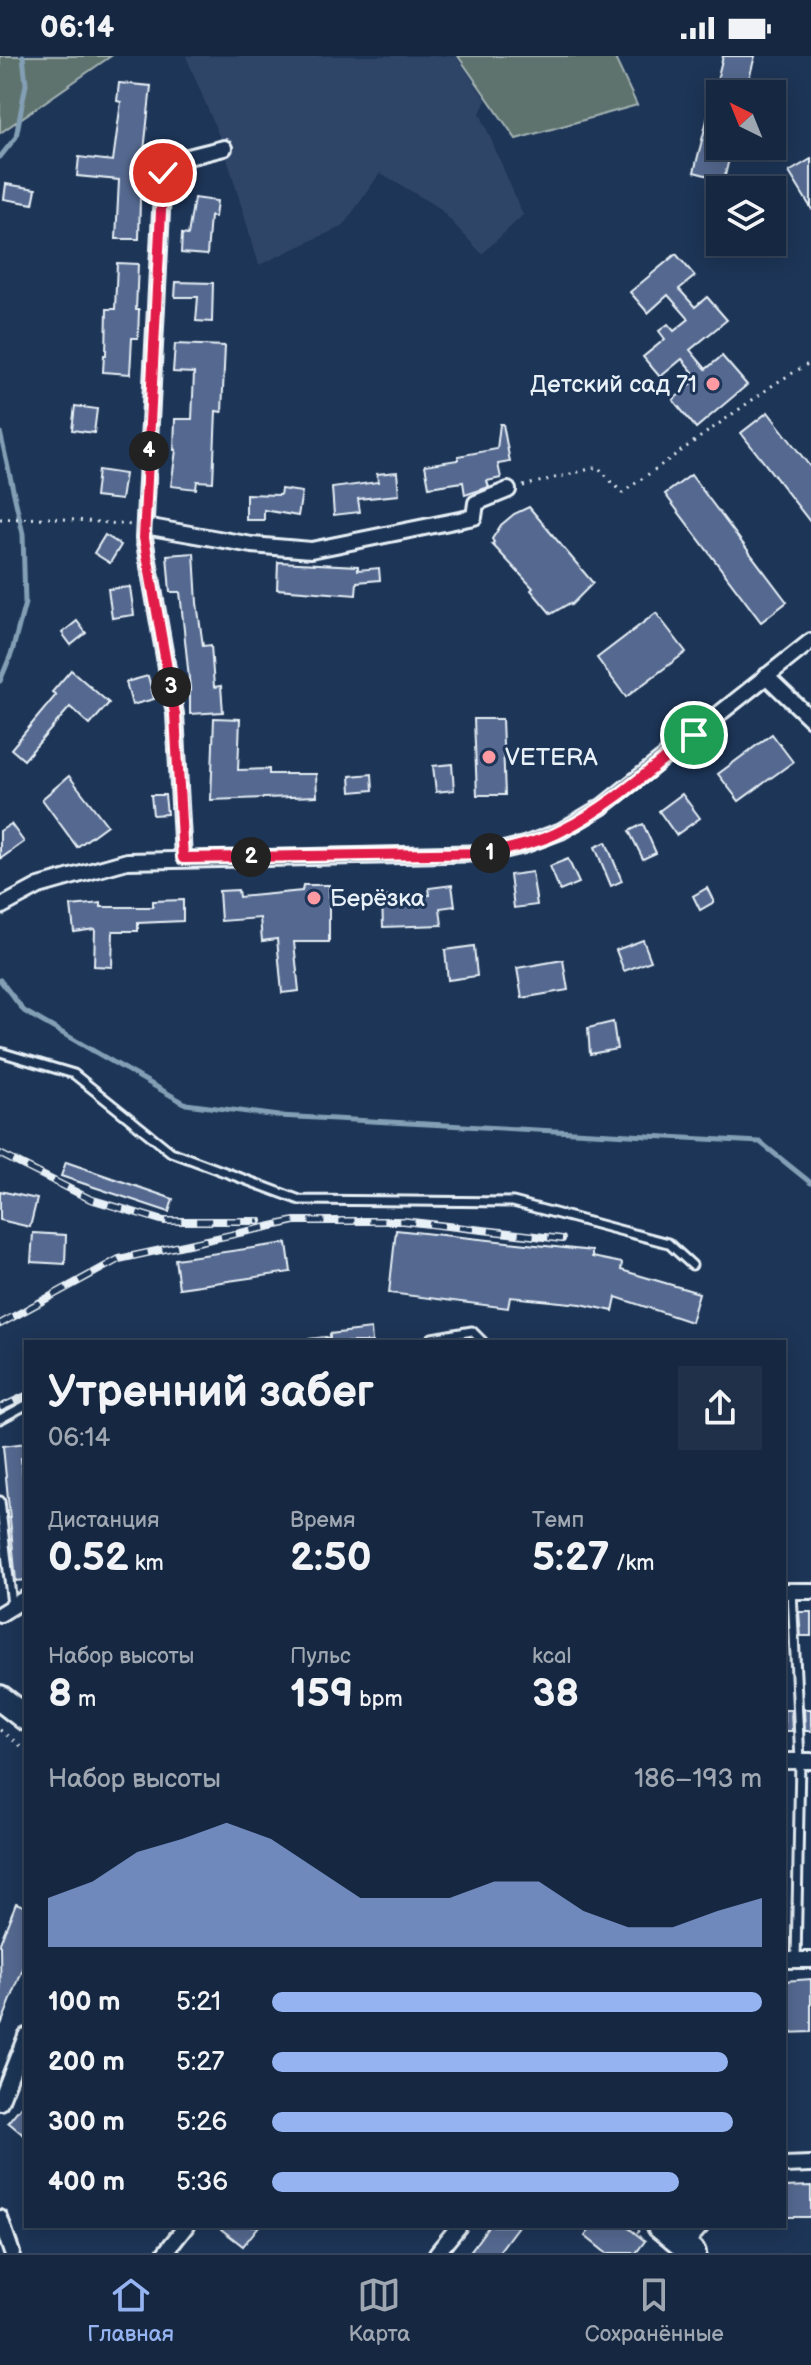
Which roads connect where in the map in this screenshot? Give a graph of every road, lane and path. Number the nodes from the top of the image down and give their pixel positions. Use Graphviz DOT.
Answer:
graph roads {
  1 [pos="224,148"];
  2 [pos="811,362"];
  3 [pos="508,490"];
  4 [pos="0,519"];
  5 [pos="145,526"];
  6 [pos="811,641"];
  7 [pos="766,676"];
  8 [pos="811,719"];
  9 [pos="183,858"];
  10 [pos="0,907"];
  11 [pos="0,1052"];
  12 [pos="692,1265"];
  13 [pos="430,1340"];
  14 [pos="481,1340"];
  15 [pos="24,1406"];
  16 [pos="0,1419"];
  17 [pos="0,1501"];
  18 [pos="788,1591"];
  19 [pos="811,1591"];
  20 [pos="24,1599"];
  21 [pos="6,1610"];
  22 [pos="0,1698"];
  23 [pos="24,1716"];
  24 [pos="0,1730"];
  25 [pos="24,1748"];
  26 [pos="806,1761"];
  27 [pos="797,1960"];
  28 [pos="24,2041"];
  29 [pos="0,2102"];
  30 [pos="811,2164"];
  31 [pos="786,2165"];
  32 [pos="0,2218"];
  33 [pos="184,2228"];
  34 [pos="457,2228"];
  35 [pos="662,2228"];
  36 [pos="700,2228"];
  37 [pos="685,2251"];
  38 [pos="12,2253"];
  39 [pos="165,2253"];
  40 [pos="437,2253"];
  1 -- 5 [label="street"];
  2 -- 3 [label="path"];
  3 -- 5 [label="street"];
  4 -- 5 [label="path"];
  5 -- 9 [label="street"];
  6 -- 7 [label="street"];
  7 -- 8 [label="street"];
  7 -- 9 [label="street"];
  9 -- 10 [label="street"];
  11 -- 12 [label="lane"];
  13 -- 14 [label="lane"];
  15 -- 16 [label="lane"];
  17 -- 21 [label="lane"];
  18 -- 19 [label="street"];
  18 -- 26 [label="lane"];
  20 -- 21 [label="street"];
  22 -- 23 [label="main road"];
  24 -- 25 [label="path"];
  26 -- 27 [label="lane"];
  28 -- 29 [label="street"];
  30 -- 31 [label="street"];
  32 -- 38 [label="street"];
  33 -- 39 [label="street"];
  34 -- 40 [label="street"];
  35 -- 37 [label="main road"];
  36 -- 37 [label="street"];
}
